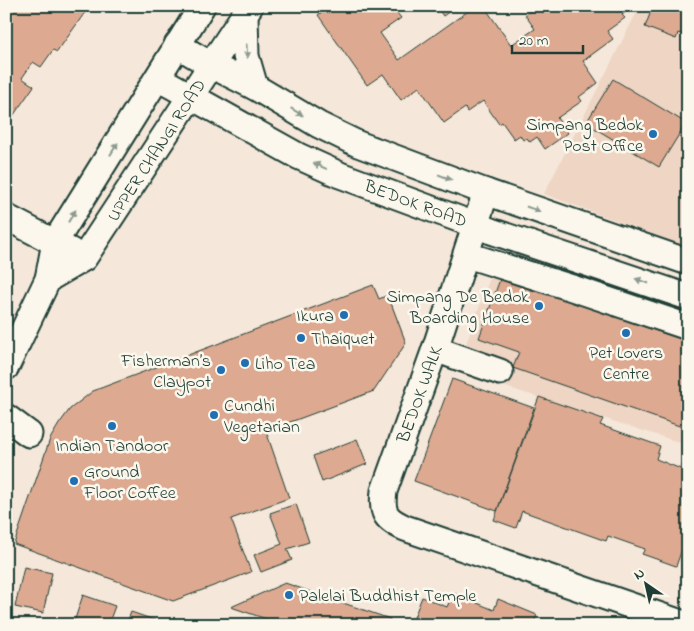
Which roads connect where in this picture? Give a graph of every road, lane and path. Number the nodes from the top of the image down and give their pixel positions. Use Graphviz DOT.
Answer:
graph roads {
  1 [pos="202,6"];
  2 [pos="248,10"];
  3 [pos="177,45"];
  4 [pos="211,65"];
  5 [pos="158,78"];
  6 [pos="255,87"];
  7 [pos="190,97"];
  8 [pos="494,195"];
  9 [pos="6,217"];
  10 [pos="484,228"];
  11 [pos="55,242"];
  12 [pos="474,257"];
  13 [pos="84,258"];
  14 [pos="688,262"];
  15 [pos="48,279"];
  16 [pos="688,297"];
  17 [pos="688,327"];
  18 [pos="442,352"];
  19 [pos="6,367"];
  20 [pos="500,372"];
  21 [pos="6,417"];
  22 [pos="30,434"];
  23 [pos="687,625"];
  1 -- 3 [label="street, UPPER CHANGI ROAD"];
  2 -- 4 [label="street, UPPER CHANGI ROAD"];
  2 -- 6 [label="street, one-way"];
  3 -- 4 [label="street, BEDOK ROAD"];
  3 -- 5 [label="street, UPPER CHANGI ROAD"];
  4 -- 6 [label="street, BEDOK ROAD"];
  4 -- 7 [label="street, UPPER CHANGI ROAD"];
  5 -- 7 [label="street, BEDOK ROAD"];
  11 -- 5 [label="street, UPPER CHANGI ROAD, one-way"];
  6 -- 8 [label="street, BEDOK ROAD, one-way"];
  10 -- 7 [label="street, BEDOK ROAD, one-way"];
  7 -- 13 [label="street, UPPER CHANGI ROAD"];
  8 -- 10 [label="street, BEDOK WALK"];
  8 -- 14 [label="street, BEDOK ROAD, one-way"];
  9 -- 11 [label="street"];
  10 -- 12 [label="street, BEDOK WALK"];
  16 -- 10 [label="street, BEDOK ROAD, one-way"];
  11 -- 13 [label="street"];
  11 -- 15 [label="street, UPPER CHANGI ROAD"];
  12 -- 17 [label="street"];
  12 -- 18 [label="street, BEDOK WALK"];
  13 -- 15 [label="street, UPPER CHANGI ROAD"];
  15 -- 19 [label="street, UPPER CHANGI ROAD"];
  18 -- 20 [label="street"];
  18 -- 23 [label="street, BEDOK WALK"];
  21 -- 22 [label="street"];
}
